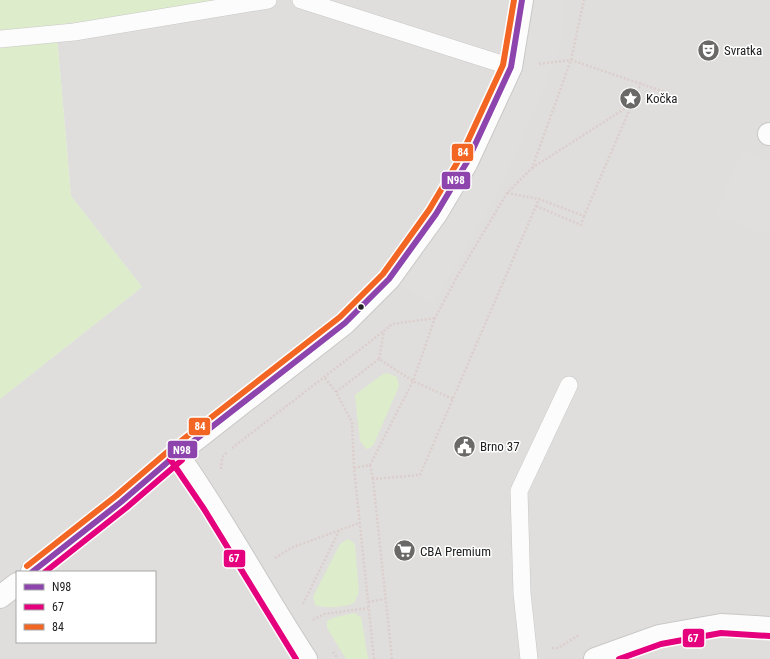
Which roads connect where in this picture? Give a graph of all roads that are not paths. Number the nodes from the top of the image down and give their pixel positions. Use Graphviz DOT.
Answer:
graph roads {
  1 [pos="268,0"];
  2 [pos="301,0"];
  3 [pos="522,0"];
  4 [pos="0,39"];
  5 [pos="511,67"];
  6 [pos="569,385"];
  7 [pos="177,454"];
  8 [pos="33,571"];
  9 [pos="16,585"];
  10 [pos="0,597"];
  11 [pos="770,628"];
  12 [pos="306,659"];
  13 [pos="529,659"];
  14 [pos="595,659"];
  1 -- 4 [label="lane"];
  2 -- 5 [label="lane"];
  3 -- 5 [label="street"];
  5 -- 7 [label="street"];
  6 -- 13 [label="lane"];
  7 -- 8 [label="street"];
  7 -- 12 [label="street"];
  9 -- 10 [label="street"];
  11 -- 14 [label="street"];
}
